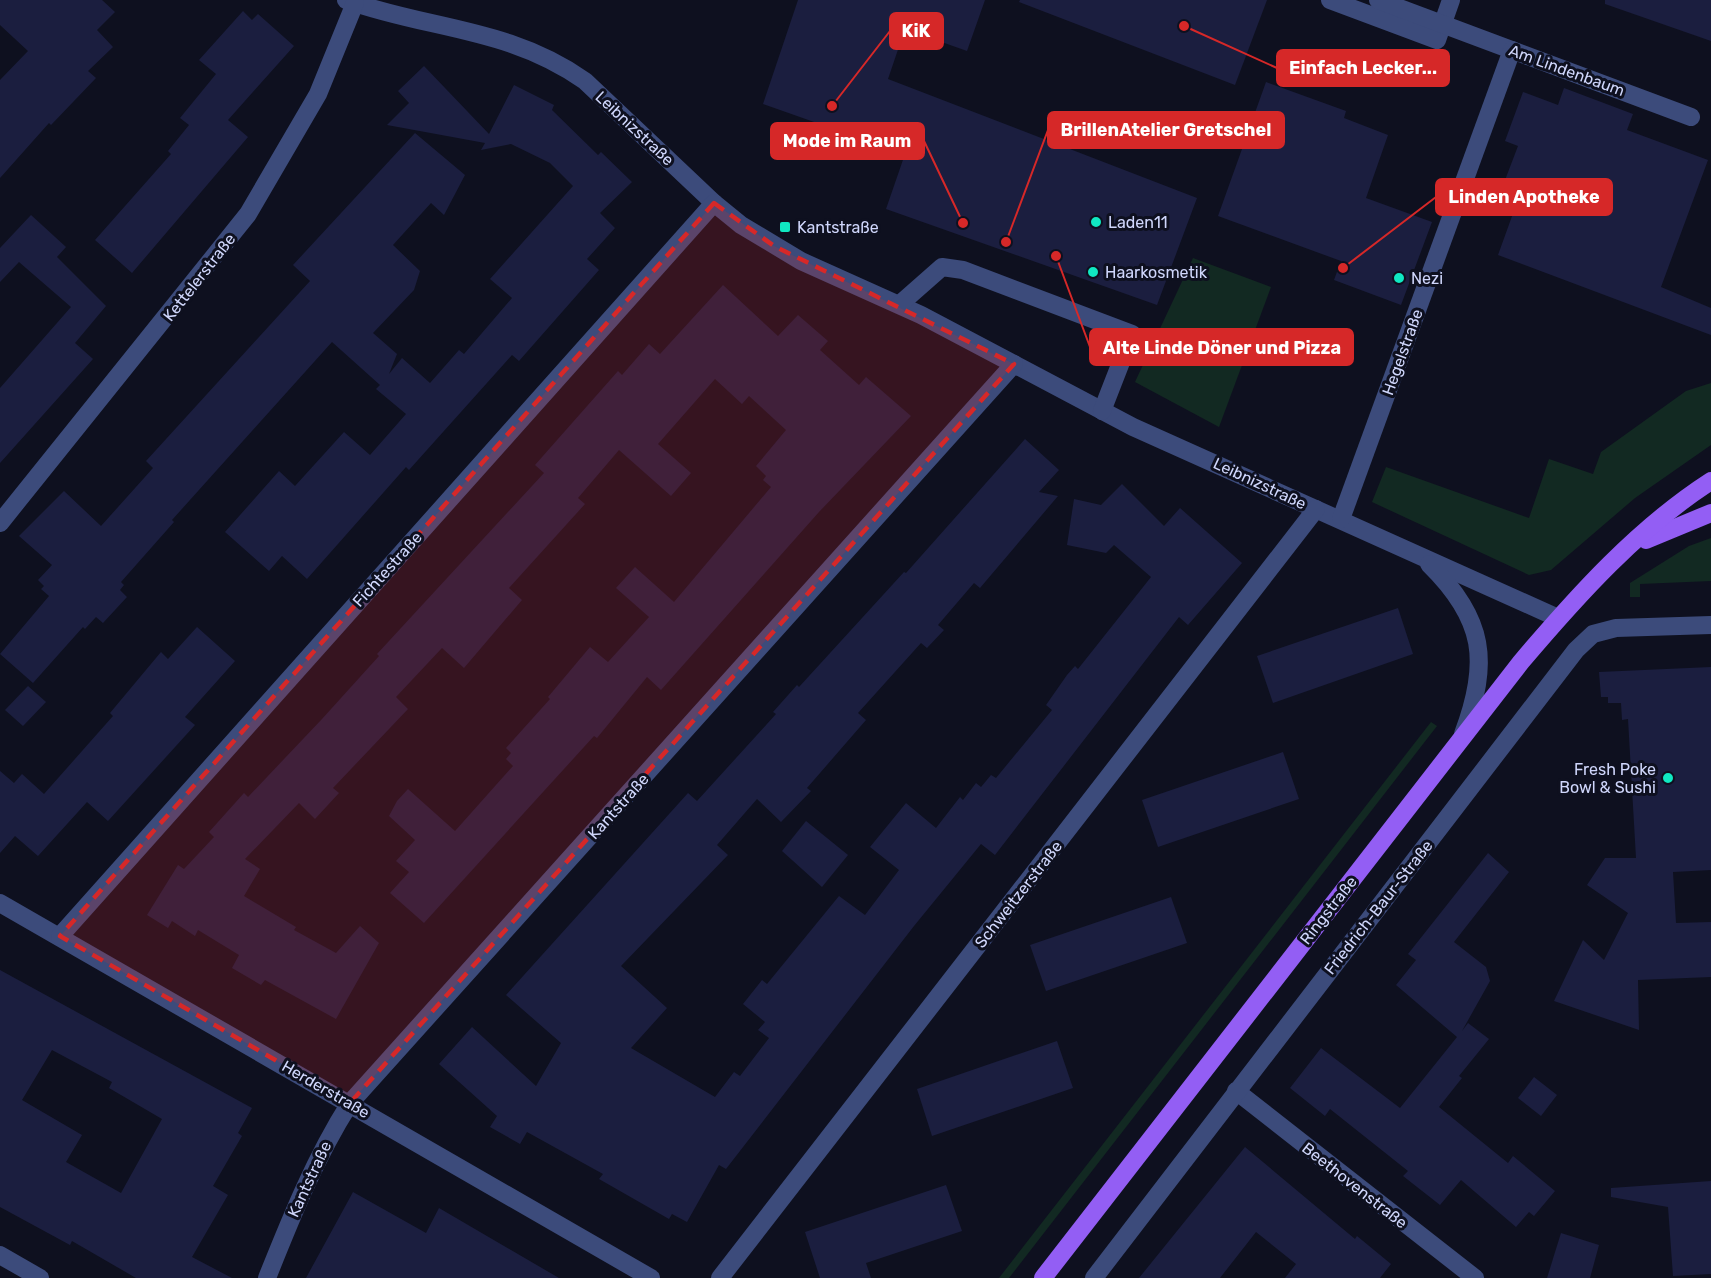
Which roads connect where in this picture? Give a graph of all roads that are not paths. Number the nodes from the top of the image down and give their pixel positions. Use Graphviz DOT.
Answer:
graph roads {
  1 [pos="1330,0"];
  2 [pos="1378,0"];
  3 [pos="1451,0"];
  4 [pos="350,2"];
  5 [pos="1442,24"];
  6 [pos="1512,50"];
  7 [pos="1691,117"];
  8 [pos="714,203"];
  9 [pos="900,304"];
  10 [pos="1014,364"];
  11 [pos="1102,411"];
  12 [pos="1711,481"];
  13 [pos="1316,509"];
  14 [pos="1711,513"];
  15 [pos="1341,519"];
  16 [pos="0,523"];
  17 [pos="1624,552"];
  18 [pos="1419,554"];
  19 [pos="1558,618"];
  20 [pos="1711,625"];
  21 [pos="1462,737"];
  22 [pos="0,903"];
  23 [pos="60,936"];
  24 [pos="1236,1091"];
  25 [pos="350,1103"];
  26 [pos="0,1255"];
  27 [pos="40,1278"];
  28 [pos="267,1278"];
  29 [pos="651,1278"];
  30 [pos="720,1278"];
  31 [pos="1043,1278"];
  32 [pos="1094,1278"];
  33 [pos="1475,1278"];
  1 -- 5 [label="street"];
  2 -- 5 [label="street, Am Lindenbaum"];
  3 -- 5 [label="street"];
  4 -- 8 [label="street, Leibnizstraße"];
  4 -- 16 [label="street, Kettelerstraße"];
  5 -- 6 [label="street, Am Lindenbaum"];
  6 -- 7 [label="street, Am Lindenbaum"];
  6 -- 15 [label="street, Hegelstraße"];
  8 -- 9 [label="street, Leibnizstraße"];
  8 -- 23 [label="street, Fichtestraße"];
  9 -- 10 [label="street, Leibnizstraße"];
  9 -- 11 [label="street"];
  10 -- 11 [label="street, Leibnizstraße"];
  10 -- 25 [label="street, Kantstraße"];
  11 -- 13 [label="street, Leibnizstraße"];
  12 -- 17 [label="main road, Ringstraße"];
  13 -- 15 [label="street, Leibnizstraße"];
  13 -- 30 [label="street, Schweitzerstraße"];
  14 -- 17 [label="main road, Ringstraße"];
  15 -- 18 [label="street, Leibnizstraße"];
  17 -- 19 [label="main road, Ringstraße"];
  18 -- 19 [label="street, Leibnizstraße"];
  18 -- 21 [label="street, Leibnizstraße"];
  19 -- 21 [label="main road, Ringstraße"];
  20 -- 24 [label="street, Friedrich-Baur-Straße"];
  21 -- 31 [label="main road, Ringstraße"];
  22 -- 23 [label="street, Herderstraße"];
  23 -- 25 [label="street, Herderstraße"];
  24 -- 32 [label="street, Friedrich-Baur-Straße"];
  24 -- 33 [label="street, Beethovenstraße"];
  25 -- 28 [label="street, Kantstraße"];
  25 -- 29 [label="street, Herderstraße"];
  26 -- 27 [label="street"];
}
